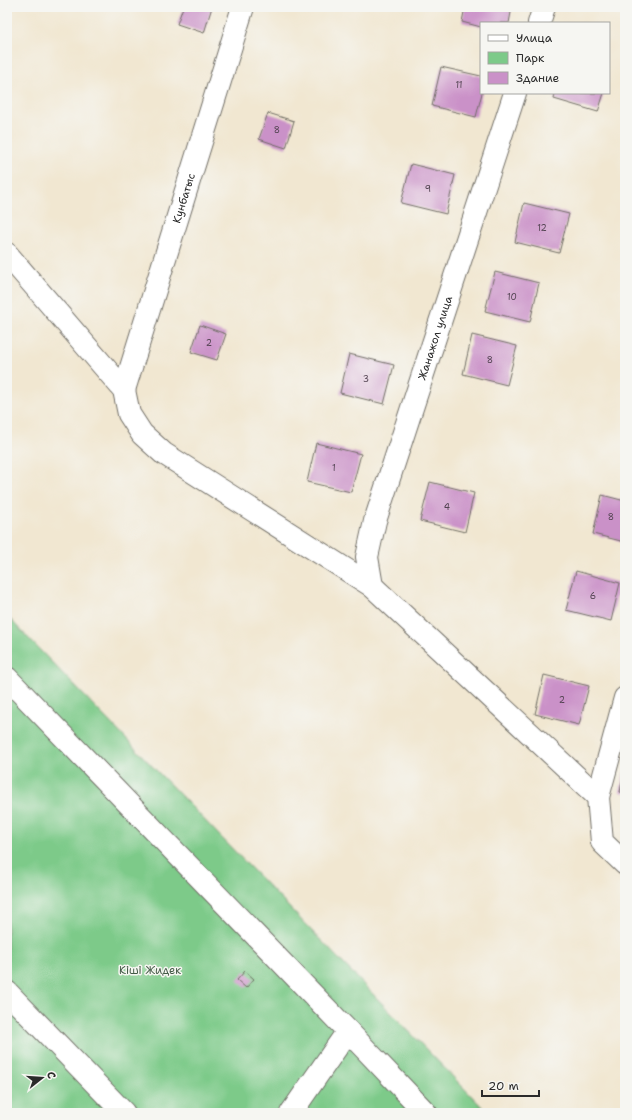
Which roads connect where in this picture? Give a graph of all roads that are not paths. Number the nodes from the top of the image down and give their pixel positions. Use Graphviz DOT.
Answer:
graph roads {
  1 [pos="243,7"];
  2 [pos="544,7"];
  3 [pos="538,22"];
  4 [pos="515,94"];
  5 [pos="7,254"];
  6 [pos="124,390"];
  7 [pos="372,586"];
  8 [pos="7,678"];
  9 [pos="625,698"];
  10 [pos="598,797"];
  11 [pos="625,864"];
  12 [pos="7,992"];
  13 [pos="348,1030"];
  14 [pos="124,1113"];
  15 [pos="291,1113"];
  16 [pos="426,1113"];
  1 -- 6 [label="street, Кунбатыс"];
  2 -- 3 [label="street"];
  4 -- 7 [label="street, Жанажол улица"];
  5 -- 6 [label="street"];
  6 -- 7 [label="street"];
  7 -- 10 [label="street"];
  8 -- 13 [label="street"];
  9 -- 10 [label="street"];
  10 -- 11 [label="street"];
  12 -- 14 [label="street"];
  13 -- 15 [label="street"];
  13 -- 16 [label="street"];
}
